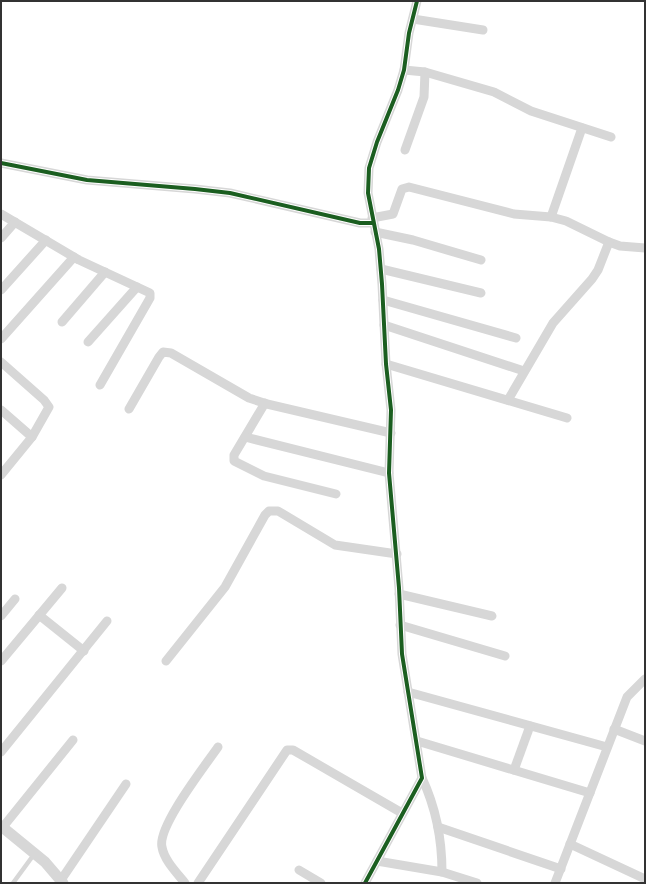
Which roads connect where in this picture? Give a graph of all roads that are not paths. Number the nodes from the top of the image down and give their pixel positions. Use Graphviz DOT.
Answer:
graph roads {
  1 [pos="418,1"];
  2 [pos="413,19"];
  3 [pos="483,30"];
  4 [pos="404,70"];
  5 [pos="425,72"];
  6 [pos="582,128"];
  7 [pos="611,137"];
  8 [pos="405,150"];
  9 [pos="1,163"];
  10 [pos="1,214"];
  11 [pos="551,217"];
  12 [pos="373,220"];
  13 [pos="15,222"];
  14 [pos="375,232"];
  15 [pos="1,238"];
  16 [pos="46,240"];
  17 [pos="609,242"];
  18 [pos="645,248"];
  19 [pos="74,257"];
  20 [pos="481,260"];
  21 [pos="381,269"];
  22 [pos="105,272"];
  23 [pos="138,287"];
  24 [pos="1,290"];
  25 [pos="481,293"];
  26 [pos="383,300"];
  27 [pos="62,322"];
  28 [pos="384,325"];
  29 [pos="516,338"];
  30 [pos="1,340"];
  31 [pos="88,342"];
  32 [pos="1,362"];
  33 [pos="386,364"];
  34 [pos="524,371"];
  35 [pos="100,385"];
  36 [pos="508,400"];
  37 [pos="265,403"];
  38 [pos="129,409"];
  39 [pos="1,410"];
  40 [pos="567,418"];
  41 [pos="391,433"];
  42 [pos="32,437"];
  43 [pos="245,437"];
  44 [pos="3,470"];
  45 [pos="389,473"];
  46 [pos="336,494"];
  47 [pos="397,554"];
  48 [pos="62,588"];
  49 [pos="399,594"];
  50 [pos="15,599"];
  51 [pos="39,615"];
  52 [pos="1,616"];
  53 [pos="492,616"];
  54 [pos="108,621"];
  55 [pos="400,625"];
  56 [pos="84,651"];
  57 [pos="505,656"];
  58 [pos="1,660"];
  59 [pos="166,661"];
  60 [pos="645,679"];
  61 [pos="408,692"];
  62 [pos="530,726"];
  63 [pos="614,730"];
  64 [pos="73,740"];
  65 [pos="417,741"];
  66 [pos="645,741"];
  67 [pos="607,746"];
  68 [pos="218,747"];
  69 [pos="1,752"];
  70 [pos="514,770"];
  71 [pos="422,778"];
  72 [pos="126,784"];
  73 [pos="590,793"];
  74 [pos="402,813"];
  75 [pos="2,827"];
  76 [pos="438,827"];
  77 [pos="570,844"];
  78 [pos="34,853"];
  79 [pos="377,861"];
  80 [pos="561,869"];
  81 [pos="298,870"];
  82 [pos="442,872"];
  83 [pos="645,879"];
  84 [pos="62,882"];
  85 [pos="13,883"];
  86 [pos="185,883"];
  87 [pos="198,883"];
  88 [pos="321,883"];
  89 [pos="365,883"];
  90 [pos="477,883"];
  91 [pos="557,883"];
  1 -- 2 [label="street"];
  2 -- 3 [label="street"];
  2 -- 4 [label="street"];
  4 -- 5 [label="street"];
  4 -- 12 [label="street"];
  5 -- 6 [label="street"];
  5 -- 8 [label="street"];
  6 -- 7 [label="street"];
  6 -- 11 [label="street"];
  9 -- 12 [label="street"];
  10 -- 13 [label="street"];
  11 -- 12 [label="street"];
  11 -- 17 [label="street"];
  12 -- 14 [label="street"];
  13 -- 15 [label="street"];
  13 -- 16 [label="street"];
  14 -- 20 [label="street"];
  14 -- 21 [label="street"];
  16 -- 19 [label="street"];
  16 -- 24 [label="street"];
  17 -- 18 [label="street"];
  17 -- 34 [label="street"];
  19 -- 22 [label="street"];
  19 -- 30 [label="street"];
  21 -- 25 [label="street"];
  21 -- 26 [label="street"];
  22 -- 23 [label="street"];
  22 -- 27 [label="street"];
  23 -- 31 [label="street"];
  23 -- 35 [label="street"];
  26 -- 28 [label="street"];
  26 -- 29 [label="street"];
  28 -- 33 [label="street"];
  28 -- 34 [label="street"];
  32 -- 42 [label="street"];
  33 -- 36 [label="street"];
  33 -- 41 [label="street"];
  34 -- 36 [label="street"];
  36 -- 40 [label="street"];
  37 -- 38 [label="street"];
  37 -- 41 [label="street"];
  37 -- 43 [label="street"];
  39 -- 42 [label="street"];
  41 -- 45 [label="street"];
  42 -- 44 [label="street"];
  43 -- 45 [label="street"];
  43 -- 46 [label="street"];
  45 -- 47 [label="street"];
  47 -- 49 [label="street"];
  47 -- 59 [label="street"];
  48 -- 51 [label="street"];
  49 -- 53 [label="street"];
  49 -- 55 [label="street"];
  50 -- 52 [label="street"];
  51 -- 56 [label="street"];
  51 -- 58 [label="street"];
  54 -- 56 [label="street"];
  55 -- 57 [label="street"];
  55 -- 61 [label="street"];
  56 -- 69 [label="street"];
  60 -- 63 [label="street"];
  61 -- 62 [label="street"];
  61 -- 65 [label="street"];
  62 -- 67 [label="street"];
  62 -- 70 [label="street"];
  63 -- 66 [label="street"];
  63 -- 67 [label="street"];
  64 -- 75 [label="street"];
  65 -- 70 [label="street"];
  65 -- 71 [label="street"];
  67 -- 73 [label="street"];
  68 -- 86 [label="street"];
  70 -- 73 [label="street"];
  71 -- 74 [label="street"];
  71 -- 76 [label="street"];
  72 -- 84 [label="street"];
  73 -- 77 [label="street"];
  74 -- 79 [label="street"];
  74 -- 87 [label="street"];
  75 -- 78 [label="street"];
  76 -- 80 [label="street"];
  76 -- 82 [label="street"];
  77 -- 80 [label="street"];
  77 -- 83 [label="street"];
  78 -- 84 [label="street"];
  78 -- 85 [label="lane"];
  79 -- 82 [label="street"];
  79 -- 89 [label="street"];
  80 -- 91 [label="street"];
  81 -- 88 [label="street"];
  82 -- 90 [label="street"];
}
